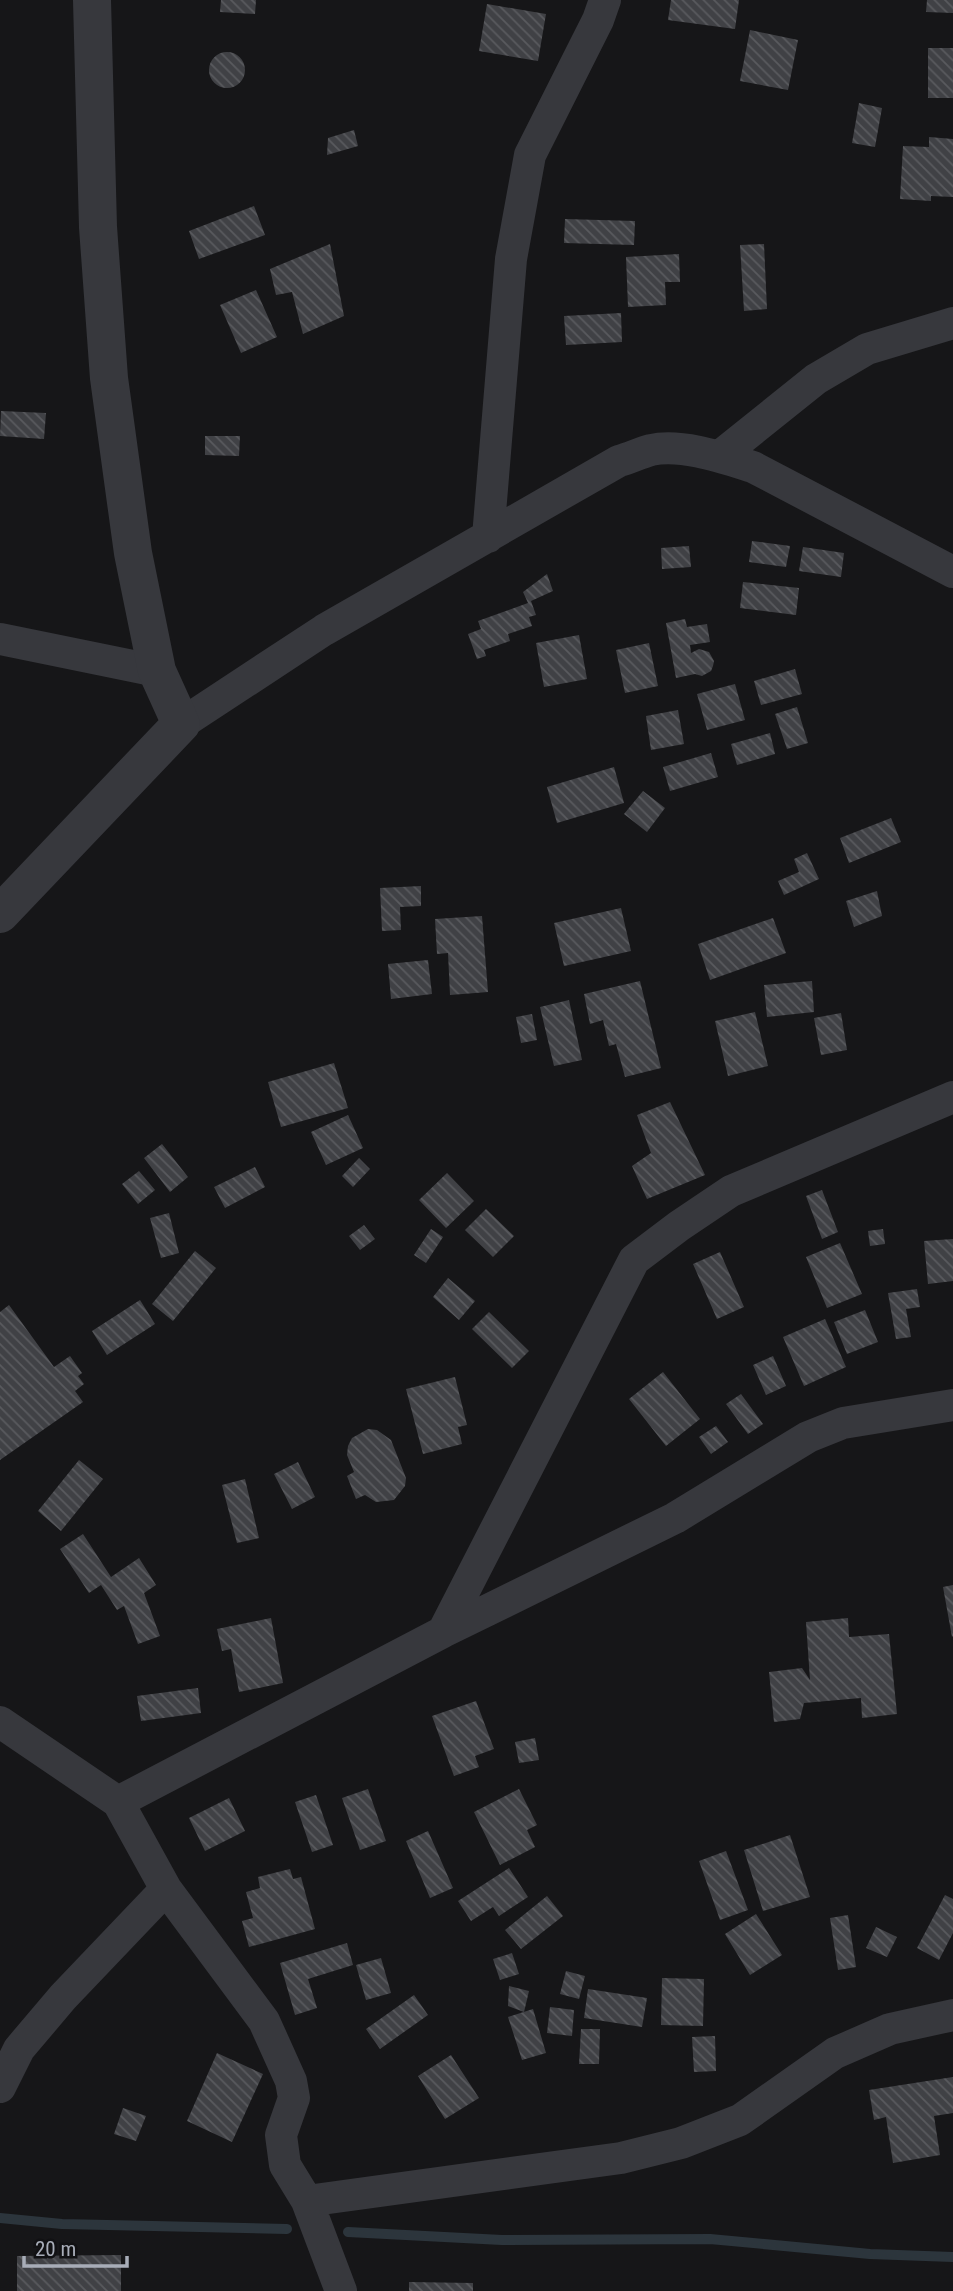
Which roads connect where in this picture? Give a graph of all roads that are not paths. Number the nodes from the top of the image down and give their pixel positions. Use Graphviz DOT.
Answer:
graph roads {
  1 [pos="92,0"];
  2 [pos="605,0"];
  3 [pos="953,323"];
  4 [pos="720,456"];
  5 [pos="488,537"];
  6 [pos="953,572"];
  7 [pos="0,639"];
  8 [pos="157,671"];
  9 [pos="181,724"];
  10 [pos="0,914"];
  11 [pos="953,1097"];
  12 [pos="953,1405"];
  13 [pos="443,1632"];
  14 [pos="0,1721"];
  15 [pos="118,1802"];
  16 [pos="166,1889"];
  17 [pos="953,2015"];
  18 [pos="0,2087"];
  19 [pos="307,2201"];
  20 [pos="341,2291"];
  1 -- 8 [label="street"];
  2 -- 5 [label="street"];
  3 -- 4 [label="street"];
  4 -- 5 [label="street"];
  4 -- 6 [label="street"];
  5 -- 9 [label="street"];
  7 -- 8 [label="street"];
  8 -- 9 [label="street"];
  9 -- 10 [label="street"];
  11 -- 13 [label="street"];
  12 -- 13 [label="street"];
  13 -- 15 [label="street"];
  14 -- 15 [label="street"];
  15 -- 16 [label="street"];
  16 -- 18 [label="street"];
  16 -- 19 [label="street"];
  17 -- 19 [label="street"];
  19 -- 20 [label="street"];
}
